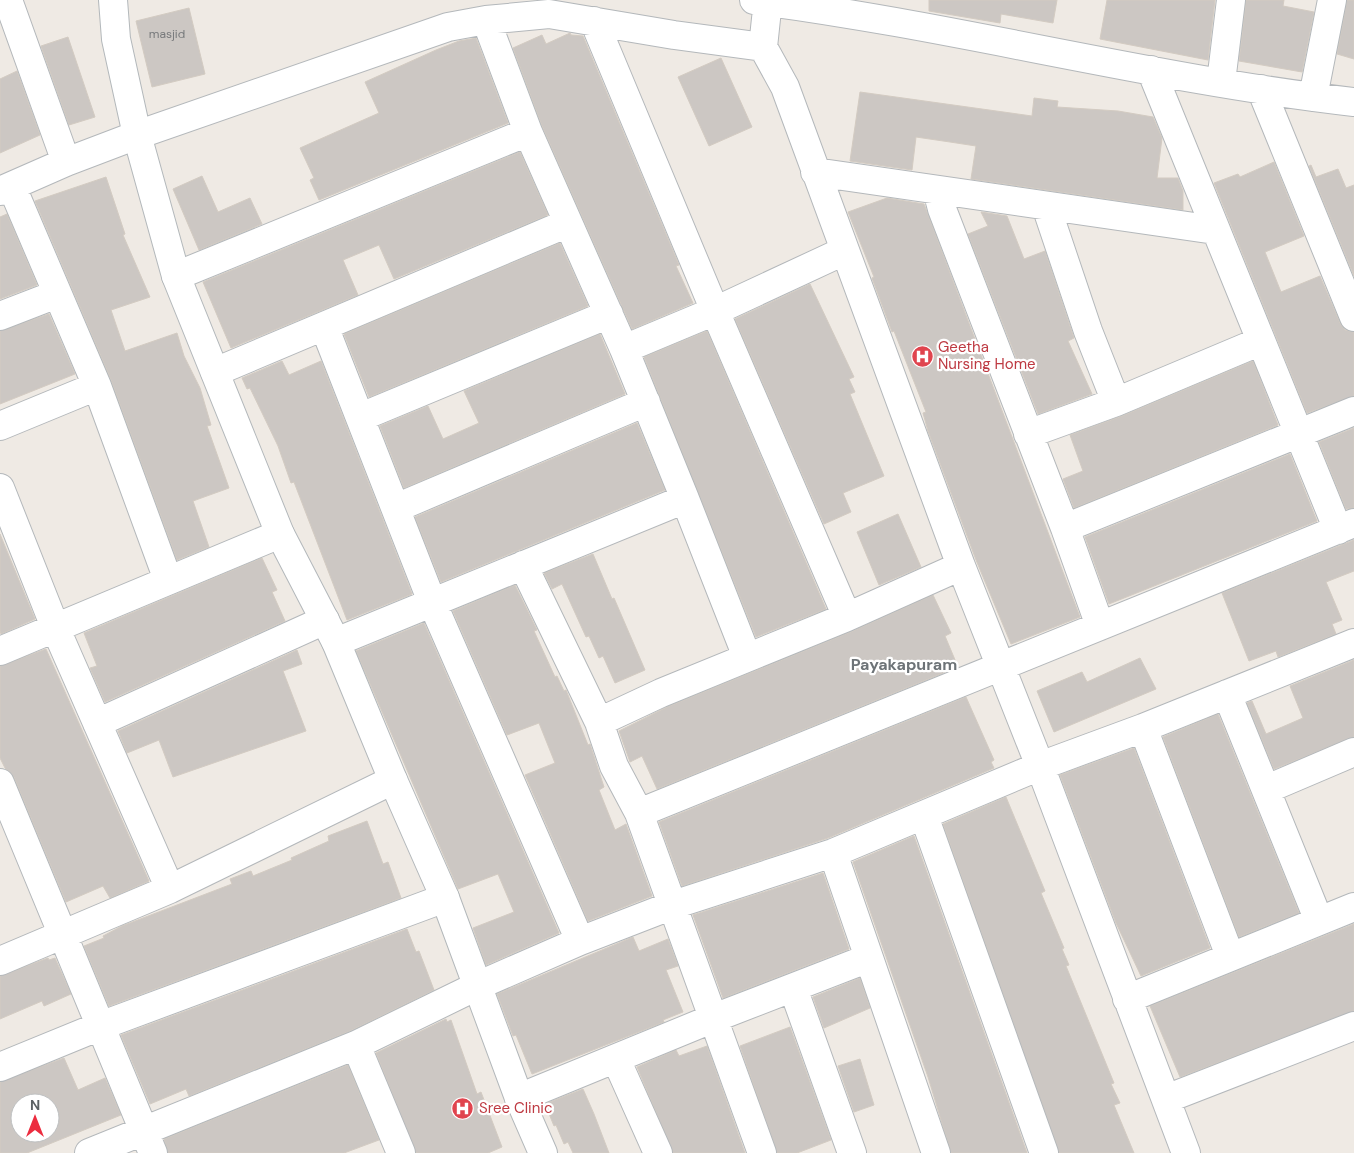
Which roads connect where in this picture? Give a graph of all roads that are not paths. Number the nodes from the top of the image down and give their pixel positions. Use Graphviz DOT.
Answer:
graph roads {
  1 [pos="8,0"];
  2 [pos="113,0"];
  3 [pos="1231,0"];
  4 [pos="1332,0"];
  5 [pos="763,1"];
  6 [pos="486,20"];
  7 [pos="594,21"];
  8 [pos="764,46"];
  9 [pos="1151,70"];
  10 [pos="1221,82"];
  11 [pos="1261,89"];
  12 [pos="1313,97"];
  13 [pos="1354,102"];
  14 [pos="528,132"];
  15 [pos="137,135"];
  16 [pos="66,162"];
  17 [pos="815,172"];
  18 [pos="6,189"];
  19 [pos="937,190"];
  20 [pos="1046,206"];
  21 [pos="568,223"];
  22 [pos="1215,230"];
  23 [pos="844,251"];
  24 [pos="176,276"];
  25 [pos="57,294"];
  26 [pos="715,312"];
  27 [pos="609,314"];
  28 [pos="0,316"];
  29 [pos="1354,317"];
  30 [pos="324,326"];
  31 [pos="1261,341"];
  32 [pos="624,349"];
  33 [pos="215,372"];
  34 [pos="97,386"];
  35 [pos="646,402"];
  36 [pos="1116,402"];
  37 [pos="1354,411"];
  38 [pos="361,417"];
  39 [pos="0,426"];
  40 [pos="1028,434"];
  41 [pos="1299,434"];
  42 [pos="0,488"];
  43 [pos="684,499"];
  44 [pos="396,508"];
  45 [pos="1346,527"];
  46 [pos="1065,528"];
  47 [pos="280,534"];
  48 [pos="523,565"];
  49 [pos="960,566"];
  50 [pos="168,580"];
  51 [pos="432,602"];
  52 [pos="847,617"];
  53 [pos="1100,626"];
  54 [pos="55,628"];
  55 [pos="331,631"];
  56 [pos="1354,642"];
  57 [pos="0,651"];
  58 [pos="747,657"];
  59 [pos="999,666"];
  60 [pos="1227,694"];
  61 [pos="599,722"];
  62 [pos="97,723"];
  63 [pos="1143,728"];
  64 [pos="1354,752"];
  65 [pos="1040,766"];
  66 [pos="393,780"];
  67 [pos="0,783"];
  68 [pos="1266,789"];
  69 [pos="639,813"];
  70 [pos="924,816"];
  71 [pos="833,853"];
  72 [pos="170,889"];
  73 [pos="445,898"];
  74 [pos="673,905"];
  75 [pos="1354,907"];
  76 [pos="1319,921"];
  77 [pos="62,934"];
  78 [pos="580,941"];
  79 [pos="1230,956"];
  80 [pos="869,958"];
  81 [pos="0,960"];
  82 [pos="478,986"];
  83 [pos="794,988"];
  84 [pos="1127,999"];
  85 [pos="714,1018"];
  86 [pos="100,1026"];
  87 [pos="1354,1026"];
  88 [pos="356,1045"];
  89 [pos="616,1058"];
  90 [pos="0,1067"];
  91 [pos="519,1098"];
  92 [pos="1166,1099"];
  93 [pos="148,1142"];
  94 [pos="391,1150"];
  95 [pos="88,1153"];
  96 [pos="543,1153"];
  97 [pos="658,1153"];
  98 [pos="762,1153"];
  99 [pos="852,1153"];
  100 [pos="936,1153"];
  101 [pos="1044,1153"];
  102 [pos="1186,1153"];
  1 -- 16 [label="street"];
  2 -- 15 [label="street"];
  3 -- 10 [label="street"];
  4 -- 12 [label="street"];
  5 -- 8 [label="street"];
  5 -- 9 [label="street"];
  6 -- 7 [label="street"];
  6 -- 14 [label="street"];
  6 -- 15 [label="street"];
  7 -- 8 [label="street"];
  7 -- 26 [label="street"];
  8 -- 17 [label="street"];
  9 -- 10 [label="street"];
  9 -- 22 [label="street"];
  10 -- 11 [label="street"];
  11 -- 12 [label="street"];
  11 -- 29 [label="street"];
  12 -- 13 [label="street"];
  14 -- 21 [label="street"];
  14 -- 24 [label="street"];
  15 -- 16 [label="street"];
  15 -- 24 [label="street"];
  16 -- 18 [label="street"];
  17 -- 19 [label="street"];
  17 -- 23 [label="street"];
  18 -- 25 [label="street"];
  19 -- 20 [label="street"];
  19 -- 40 [label="street"];
  20 -- 22 [label="street"];
  20 -- 36 [label="street"];
  21 -- 27 [label="street"];
  21 -- 30 [label="street"];
  22 -- 31 [label="street"];
  23 -- 26 [label="street"];
  23 -- 49 [label="street"];
  24 -- 33 [label="street"];
  25 -- 28 [label="street"];
  25 -- 34 [label="street"];
  26 -- 32 [label="street"];
  26 -- 52 [label="street"];
  27 -- 32 [label="street"];
  27 -- 38 [label="street"];
  30 -- 33 [label="street"];
  30 -- 38 [label="street"];
  31 -- 36 [label="street"];
  31 -- 41 [label="street"];
  32 -- 35 [label="street"];
  33 -- 47 [label="street"];
  34 -- 39 [label="street"];
  34 -- 50 [label="street"];
  35 -- 43 [label="street"];
  35 -- 44 [label="street"];
  36 -- 40 [label="street"];
  37 -- 41 [label="street"];
  38 -- 44 [label="street"];
  40 -- 46 [label="street"];
  41 -- 45 [label="street"];
  41 -- 46 [label="street"];
  42 -- 54 [label="street"];
  43 -- 48 [label="street"];
  43 -- 58 [label="street"];
  44 -- 51 [label="street"];
  45 -- 53 [label="street"];
  46 -- 53 [label="street"];
  47 -- 50 [label="street"];
  47 -- 55 [label="street"];
  48 -- 51 [label="street"];
  48 -- 61 [label="street"];
  49 -- 52 [label="street"];
  49 -- 59 [label="street"];
  50 -- 54 [label="street"];
  51 -- 55 [label="street"];
  51 -- 78 [label="street"];
  52 -- 58 [label="street"];
  53 -- 59 [label="street"];
  54 -- 57 [label="street"];
  54 -- 62 [label="street"];
  55 -- 62 [label="street"];
  55 -- 66 [label="street"];
  56 -- 60 [label="street"];
  58 -- 61 [label="street"];
  59 -- 65 [label="street"];
  59 -- 69 [label="street"];
  60 -- 63 [label="street"];
  60 -- 68 [label="street"];
  61 -- 69 [label="street"];
  62 -- 72 [label="street"];
  63 -- 65 [label="street"];
  63 -- 79 [label="street"];
  64 -- 68 [label="street"];
  65 -- 70 [label="street"];
  65 -- 84 [label="street"];
  66 -- 72 [label="street"];
  66 -- 73 [label="street"];
  67 -- 77 [label="street"];
  68 -- 76 [label="street"];
  69 -- 74 [label="street"];
  70 -- 71 [label="street"];
  70 -- 101 [label="street"];
  71 -- 74 [label="street"];
  71 -- 80 [label="street"];
  72 -- 77 [label="street"];
  73 -- 82 [label="street"];
  73 -- 86 [label="street"];
  74 -- 78 [label="street"];
  74 -- 85 [label="street"];
  75 -- 76 [label="street"];
  76 -- 79 [label="street"];
  77 -- 81 [label="street"];
  77 -- 86 [label="street"];
  78 -- 82 [label="street"];
  79 -- 84 [label="street"];
  80 -- 83 [label="street"];
  80 -- 100 [label="street"];
  82 -- 88 [label="street"];
  82 -- 91 [label="street"];
  83 -- 85 [label="street"];
  83 -- 99 [label="street"];
  84 -- 92 [label="street"];
  85 -- 89 [label="street"];
  85 -- 98 [label="street"];
  86 -- 90 [label="street"];
  86 -- 93 [label="street"];
  87 -- 92 [label="street"];
  88 -- 93 [label="street"];
  88 -- 94 [label="street"];
  89 -- 91 [label="street"];
  89 -- 97 [label="street"];
  91 -- 96 [label="street"];
  92 -- 102 [label="street"];
  93 -- 95 [label="street"];
}
